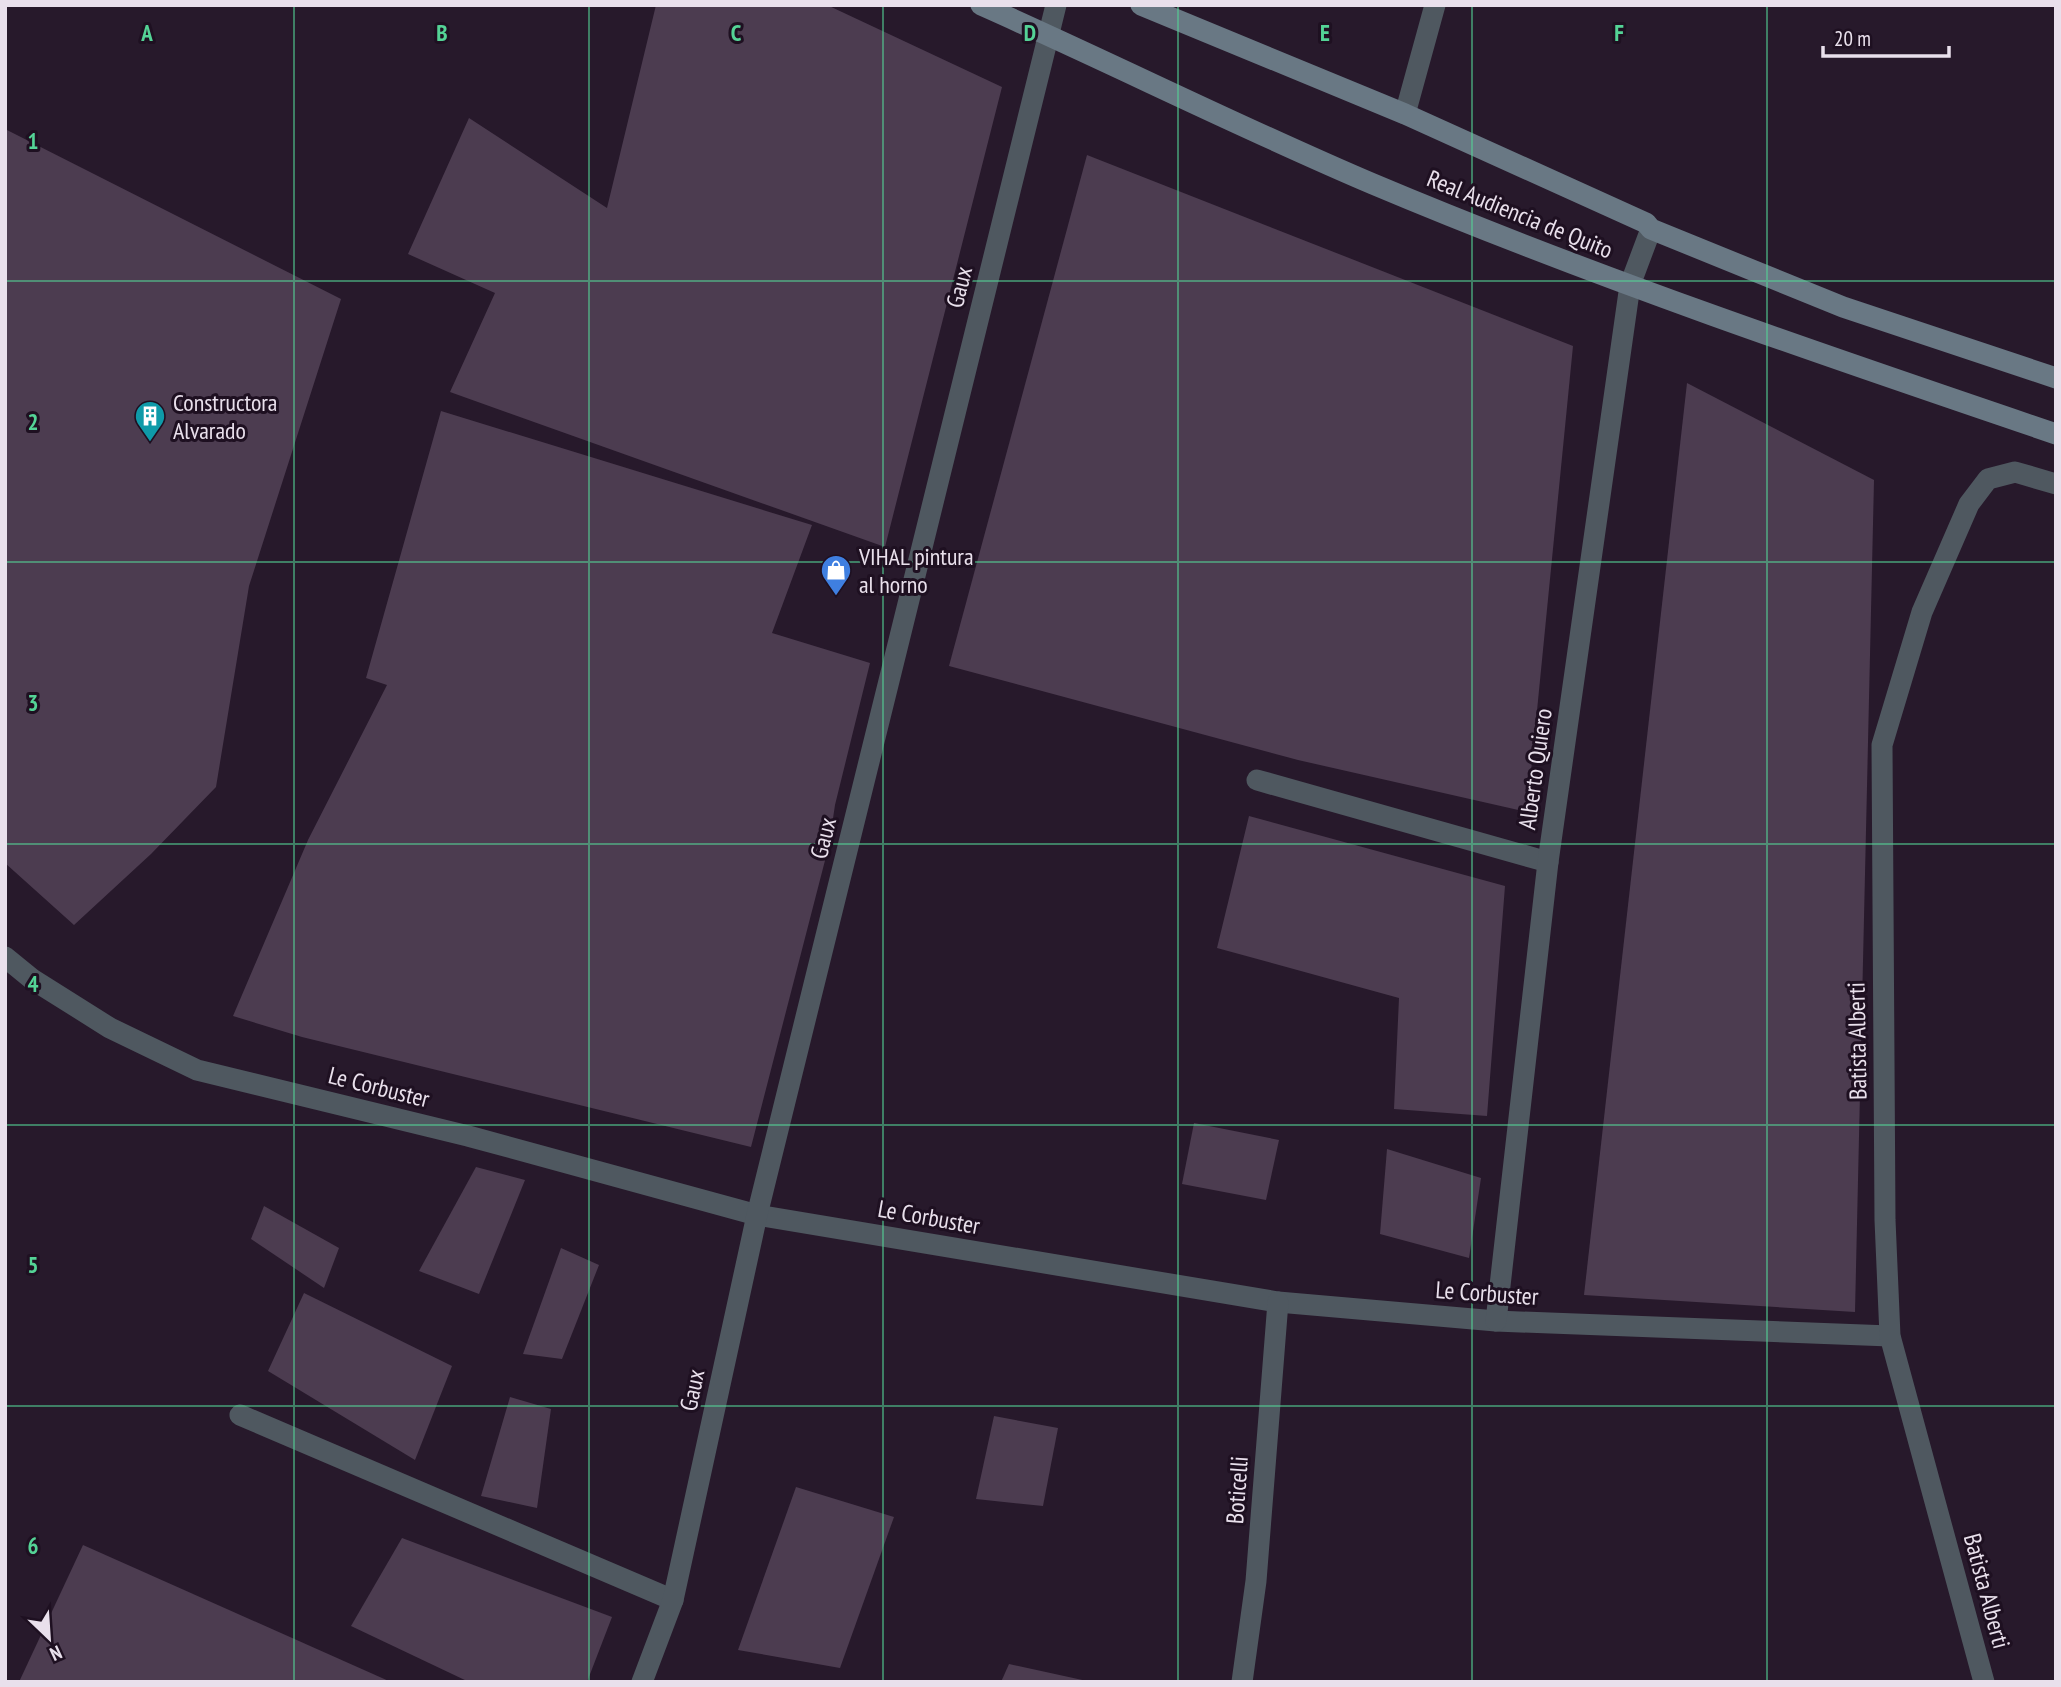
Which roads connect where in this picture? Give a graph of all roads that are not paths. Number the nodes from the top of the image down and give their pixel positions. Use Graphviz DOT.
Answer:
graph roads {
  1 [pos="981,5"];
  2 [pos="1056,5"];
  3 [pos="1141,5"];
  4 [pos="1436,5"];
  5 [pos="1048,35"];
  6 [pos="1405,114"];
  7 [pos="1651,229"];
  8 [pos="1630,285"];
  9 [pos="2056,378"];
  10 [pos="2056,434"];
  11 [pos="2056,484"];
  12 [pos="1257,780"];
  13 [pos="1548,862"];
  14 [pos="5,957"];
  15 [pos="757,1215"];
  16 [pos="1278,1303"];
  17 [pos="1496,1321"];
  18 [pos="1890,1335"];
  19 [pos="240,1415"];
  20 [pos="673,1600"];
  21 [pos="642,1682"];
  22 [pos="1242,1682"];
  23 [pos="1984,1682"];
  1 -- 5 [label="main road, Real Audiencia de Quito"];
  2 -- 5 [label="street, Gaux"];
  3 -- 6 [label="main road, Real Audiencia de Quito"];
  4 -- 6 [label="street"];
  5 -- 8 [label="main road, Real Audiencia de Quito"];
  5 -- 15 [label="street, Gaux"];
  6 -- 7 [label="main road, Real Audiencia de Quito"];
  7 -- 8 [label="street, Alberto Quiero"];
  7 -- 9 [label="main road, Real Audiencia de Quito"];
  8 -- 10 [label="main road, Real Audiencia de Quito"];
  8 -- 13 [label="street, Alberto Quiero"];
  11 -- 18 [label="street, Batista Alberti"];
  12 -- 13 [label="street"];
  13 -- 17 [label="street, Alberto Quiero"];
  14 -- 15 [label="street, Le Corbuster"];
  15 -- 16 [label="street, Le Corbuster"];
  15 -- 20 [label="street, Gaux"];
  16 -- 17 [label="street, Le Corbuster"];
  16 -- 22 [label="street, Boticelli"];
  17 -- 18 [label="street, Le Corbuster"];
  18 -- 23 [label="street, Batista Alberti"];
  19 -- 20 [label="street"];
  20 -- 21 [label="street, Gaux"];
}
